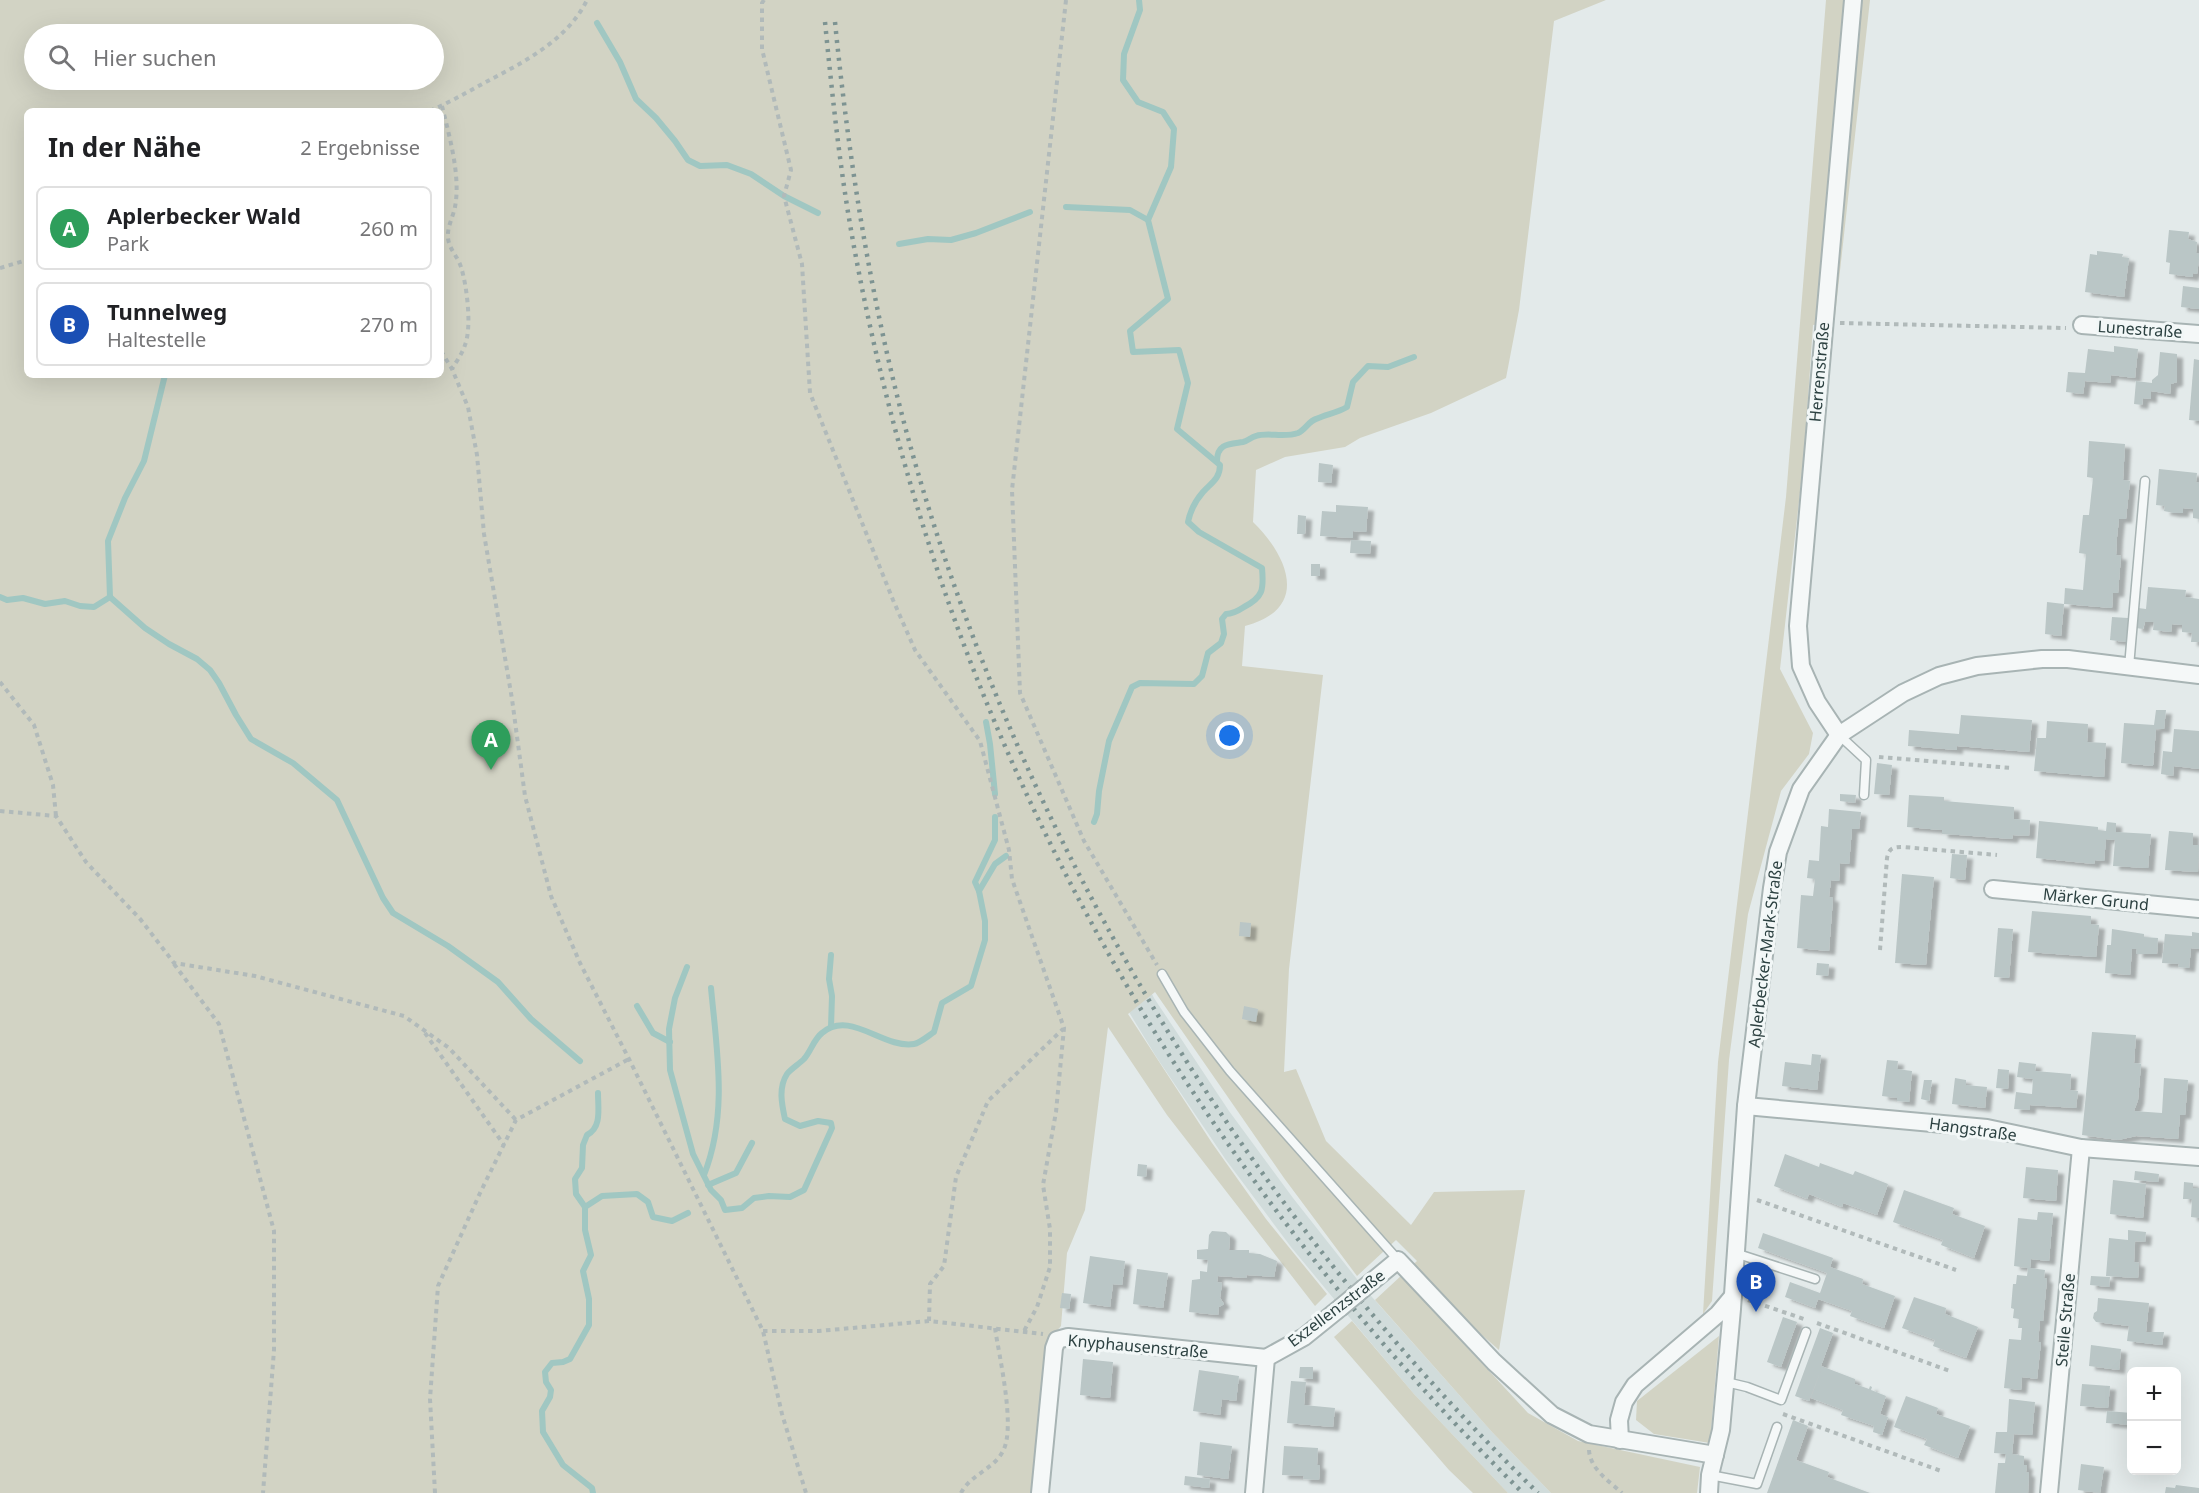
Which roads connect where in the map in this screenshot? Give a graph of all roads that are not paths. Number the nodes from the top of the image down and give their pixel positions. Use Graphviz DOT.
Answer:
graph roads {
  1 [pos="1853,0"];
  2 [pos="2077,327"];
  3 [pos="2199,334"];
  4 [pos="2145,481"];
  5 [pos="2129,667"];
  6 [pos="2199,675"];
  7 [pos="1839,735"];
  8 [pos="1864,795"];
  9 [pos="1993,889"];
  10 [pos="2199,909"];
  11 [pos="1162,974"];
  12 [pos="1746,1106"];
  13 [pos="2081,1148"];
  14 [pos="2199,1157"];
  15 [pos="1736,1253"];
  16 [pos="1398,1260"];
  17 [pos="1815,1279"];
  18 [pos="1733,1296"];
  19 [pos="1806,1332"];
  20 [pos="1266,1358"];
  21 [pos="1726,1382"];
  22 [pos="1777,1427"];
  23 [pos="1620,1440"];
  24 [pos="1715,1455"];
  25 [pos="1710,1475"];
  26 [pos="1040,1493"];
  27 [pos="1254,1493"];
  28 [pos="1709,1493"];
  29 [pos="2049,1493"];
  1 -- 7 [label="street, Herrenstraße"];
  2 -- 3 [label="street, Lunestraße"];
  4 -- 5 [label="lane"];
  5 -- 6 [label="street, Aplerbecker-Mark-Straße"];
  5 -- 7 [label="street, Aplerbecker-Mark-Straße"];
  7 -- 8 [label="lane"];
  7 -- 12 [label="street, Aplerbecker-Mark-Straße"];
  9 -- 10 [label="street, Märker Grund"];
  11 -- 16 [label="lane"];
  12 -- 13 [label="street, Hangstraße"];
  12 -- 15 [label="street, Aplerbecker-Mark-Straße"];
  13 -- 14 [label="street, Hangstraße"];
  13 -- 29 [label="street, Steile Straße"];
  15 -- 17 [label="lane"];
  15 -- 18 [label="street, Aplerbecker-Mark-Straße"];
  16 -- 20 [label="street, Exzellenzstraße, bridge"];
  16 -- 23 [label="street"];
  18 -- 21 [label="street, Aplerbecker-Mark-Straße"];
  18 -- 23 [label="street"];
  19 -- 21 [label="lane"];
  20 -- 26 [label="street, Knyphausenstraße"];
  20 -- 27 [label="street"];
  21 -- 24 [label="street, Aplerbecker-Mark-Straße"];
  22 -- 25 [label="lane"];
  23 -- 24 [label="street"];
  24 -- 25 [label="street, Aplerbecker-Mark-Straße"];
  25 -- 28 [label="street, Aplerbecker-Mark-Straße"];
}
